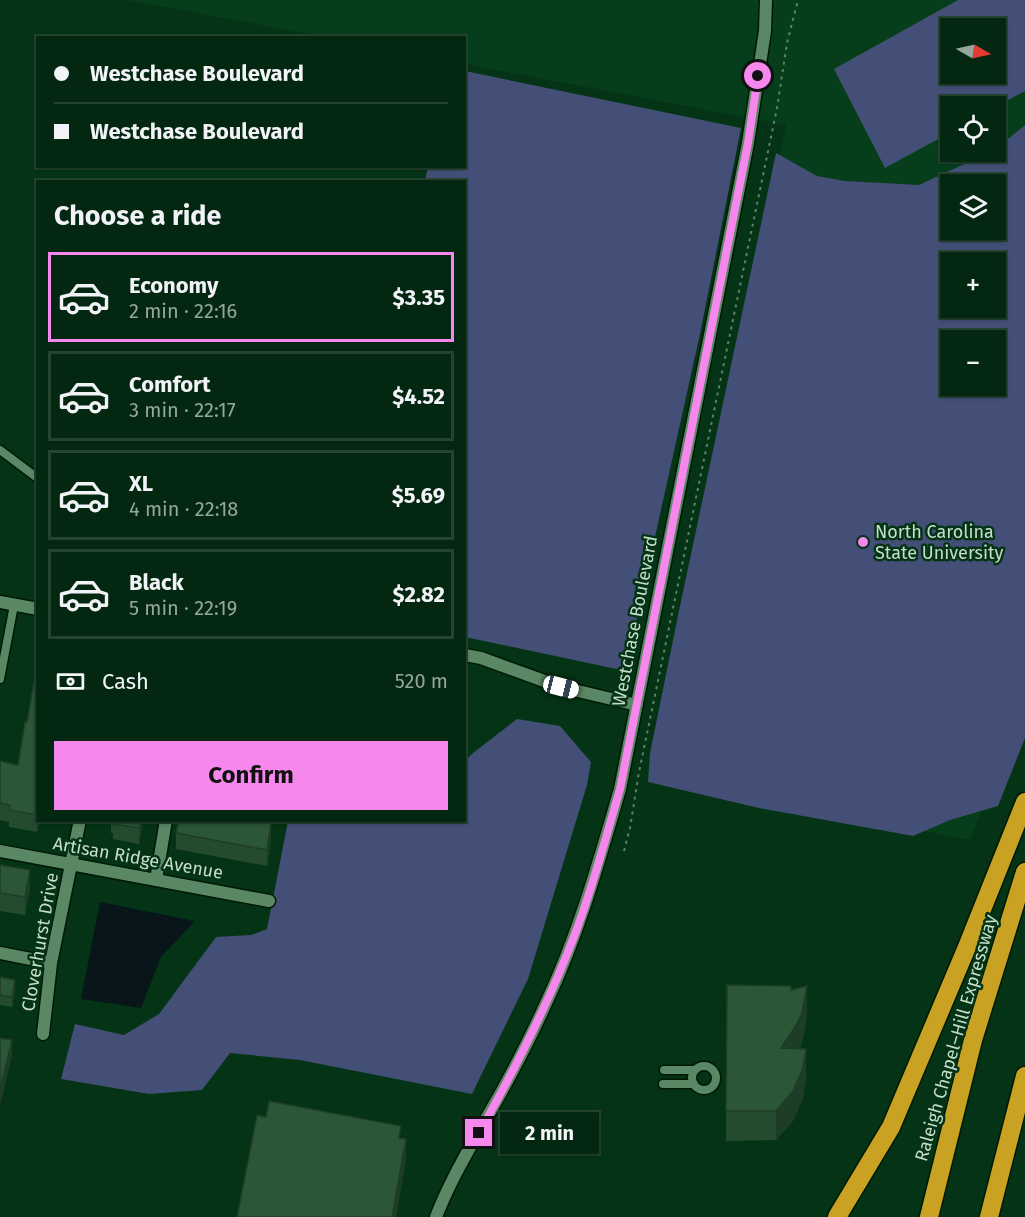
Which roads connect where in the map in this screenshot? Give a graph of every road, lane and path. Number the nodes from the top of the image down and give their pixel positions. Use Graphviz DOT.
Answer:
graph roads {
  1 [pos="766,0"];
  2 [pos="798,0"];
  3 [pos="0,450"];
  4 [pos="36,477"];
  5 [pos="0,602"];
  6 [pos="14,604"];
  7 [pos="36,609"];
  8 [pos="466,655"];
  9 [pos="0,679"];
  10 [pos="636,705"];
  11 [pos="1025,802"];
  12 [pos="80,822"];
  13 [pos="166,822"];
  14 [pos="0,851"];
  15 [pos="624,851"];
  16 [pos="71,865"];
  17 [pos="1025,872"];
  18 [pos="156,880"];
  19 [pos="269,901"];
  20 [pos="0,953"];
  21 [pos="51,963"];
  22 [pos="43,1034"];
  23 [pos="664,1070"];
  24 [pos="695,1070"];
  25 [pos="1025,1076"];
  26 [pos="663,1084"];
  27 [pos="694,1084"];
  28 [pos="436,1217"];
  29 [pos="837,1217"];
  30 [pos="929,1217"];
  31 [pos="989,1217"];
  1 -- 10 [label="street, Westchase Boulevard"];
  2 -- 15 [label="path"];
  3 -- 4 [label="lane"];
  5 -- 6 [label="street"];
  6 -- 7 [label="street"];
  6 -- 9 [label="lane"];
  8 -- 10 [label="street"];
  10 -- 28 [label="street, Westchase Boulevard"];
  11 -- 29 [label="highway"];
  12 -- 16 [label="street, Cloverhurst Drive"];
  13 -- 18 [label="street"];
  14 -- 16 [label="street, Artisan Ridge Avenue"];
  16 -- 18 [label="street, Artisan Ridge Avenue"];
  16 -- 21 [label="street, Cloverhurst Drive"];
  17 -- 30 [label="highway, Raleigh Chapel–Hill Expressway"];
  18 -- 19 [label="street, Artisan Ridge Avenue"];
  20 -- 21 [label="street"];
  21 -- 22 [label="street, Cloverhurst Drive"];
  23 -- 24 [label="lane"];
  24 -- 27 [label="lane"];
  24 -- 27 [label="lane"];
  25 -- 31 [label="highway"];
  26 -- 27 [label="lane"];
}
